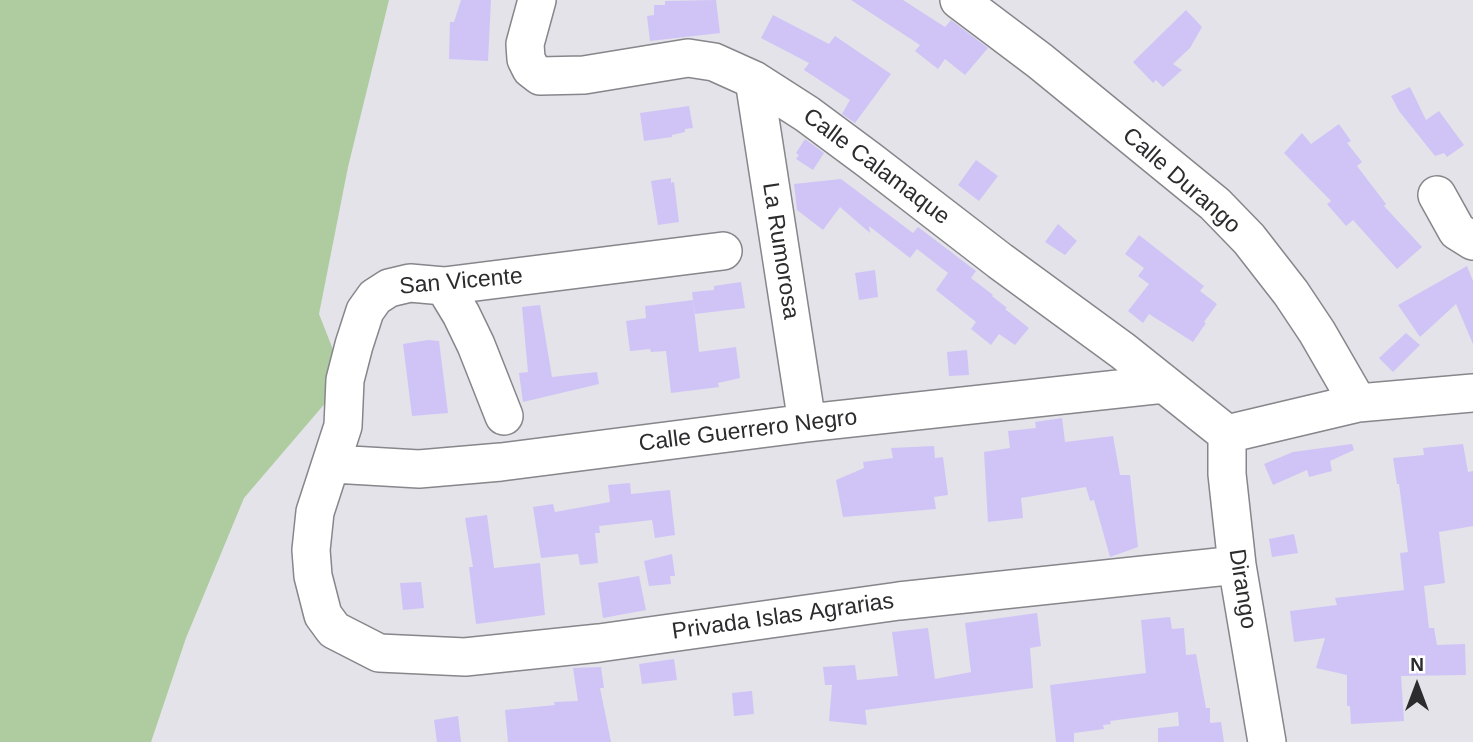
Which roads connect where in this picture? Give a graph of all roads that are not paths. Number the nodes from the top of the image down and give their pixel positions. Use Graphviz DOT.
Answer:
graph roads {
  1 [pos="959,0"];
  2 [pos="535,6"];
  3 [pos="754,80"];
  4 [pos="1437,195"];
  5 [pos="1473,241"];
  6 [pos="723,251"];
  7 [pos="443,286"];
  8 [pos="1164,384"];
  9 [pos="1473,393"];
  10 [pos="1357,402"];
  11 [pos="504,416"];
  12 [pos="807,423"];
  13 [pos="1227,434"];
  14 [pos="333,464"];
  15 [pos="1237,565"];
  16 [pos="334,630"];
  17 [pos="1266,742"];
  1 -- 10 [label="street, Calle Durango"];
  2 -- 3 [label="street, Calle Calamaque"];
  3 -- 8 [label="street, Calle Calamaque"];
  3 -- 12 [label="street, La Rumorosa"];
  4 -- 5 [label="street"];
  6 -- 7 [label="street, San Vicente"];
  7 -- 11 [label="street"];
  7 -- 14 [label="street, San Vicente"];
  8 -- 12 [label="street, Calle Guerrero Negro"];
  8 -- 13 [label="street, Calle Calamaque"];
  9 -- 10 [label="street"];
  10 -- 13 [label="street"];
  12 -- 14 [label="street, Calle Guerrero Negro"];
  13 -- 15 [label="street, Dirango"];
  14 -- 16 [label="street, San Vicente"];
  15 -- 16 [label="street, Privada Islas Agrarias"];
  15 -- 17 [label="street, Dirango"];
}
